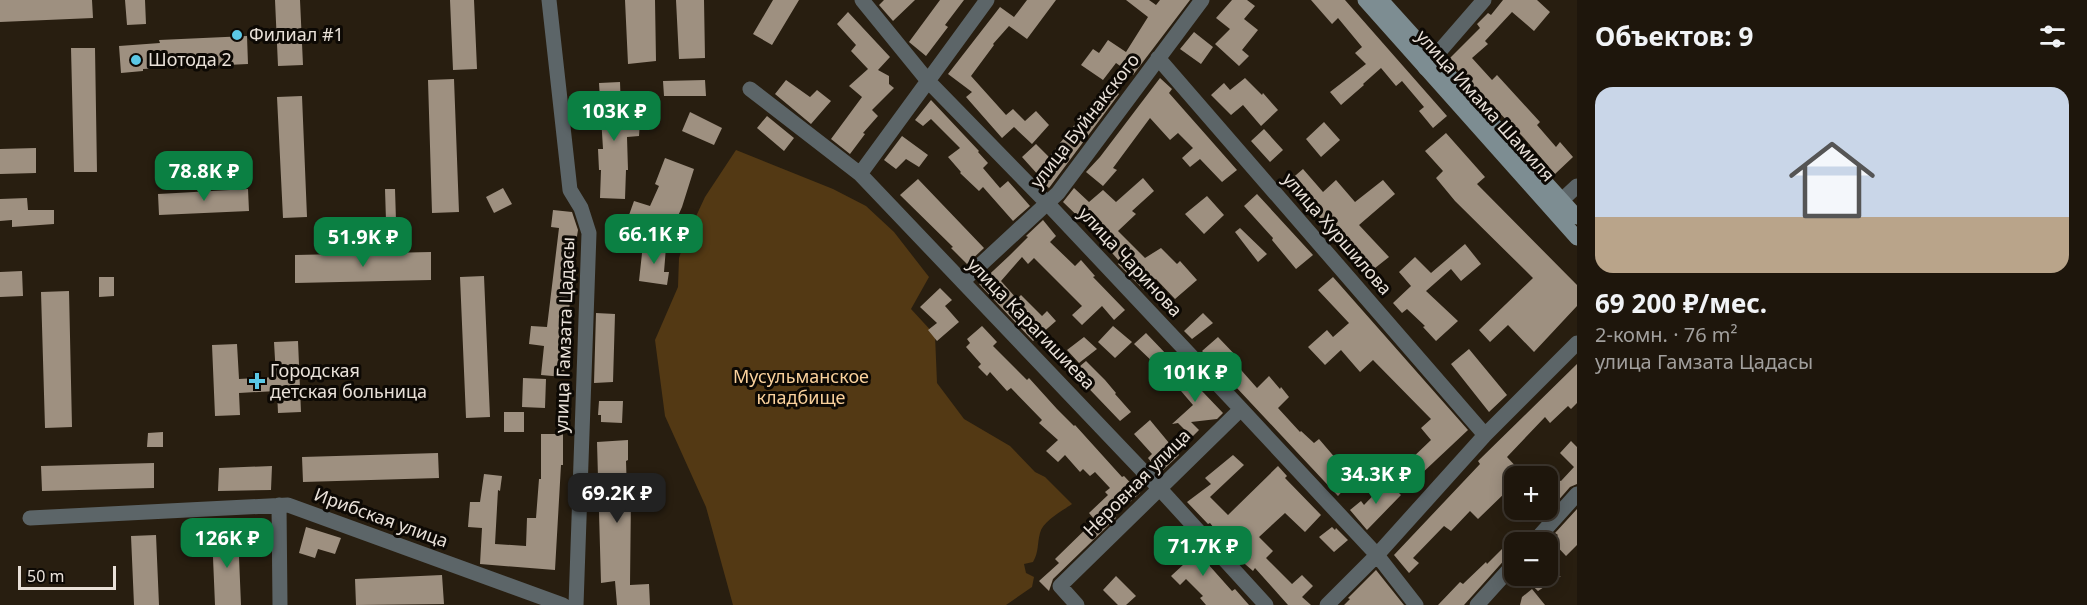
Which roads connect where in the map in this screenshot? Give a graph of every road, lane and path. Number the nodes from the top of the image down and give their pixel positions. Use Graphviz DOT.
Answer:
graph roads {
  1 [pos="549,0"];
  2 [pos="862,0"];
  3 [pos="987,0"];
  4 [pos="1202,0"];
  5 [pos="1365,0"];
  6 [pos="1380,0"];
  7 [pos="1484,0"];
  8 [pos="1158,58"];
  9 [pos="1428,63"];
  10 [pos="928,81"];
  11 [pos="750,89"];
  12 [pos="860,174"];
  13 [pos="1577,186"];
  14 [pos="1562,200"];
  15 [pos="1047,203"];
  16 [pos="1577,216"];
  17 [pos="1577,238"];
  18 [pos="963,281"];
  19 [pos="1577,343"];
  20 [pos="1241,409"];
  21 [pos="1485,435"];
  22 [pos="1160,489"];
  23 [pos="1577,494"];
  24 [pos="279,505"];
  25 [pos="30,518"];
  26 [pos="1543,532"];
  27 [pos="1377,555"];
  28 [pos="1504,575"];
  29 [pos="280,605"];
  30 [pos="563,605"];
  31 [pos="576,605"];
  32 [pos="1077,605"];
  33 [pos="1266,605"];
  34 [pos="1326,605"];
  35 [pos="1416,605"];
  36 [pos="1477,605"];
  1 -- 31 [label="street, улица Гамзата Цадасы"];
  2 -- 10 [label="street, улица Чаринова"];
  3 -- 10 [label="street"];
  4 -- 8 [label="street, улица Буйнакского"];
  5 -- 9 [label="main road, улица Имама Шамиля"];
  6 -- 9 [label="main road, улица Имама Шамиля"];
  7 -- 9 [label="street"];
  8 -- 15 [label="street, улица Буйнакского"];
  8 -- 21 [label="street, улица Хуршилова"];
  9 -- 14 [label="main road, улица Имама Шамиля"];
  9 -- 17 [label="main road, улица Имама Шамиля"];
  10 -- 12 [label="street"];
  10 -- 15 [label="street, улица Чаринова"];
  11 -- 12 [label="street, улица Карагишиева"];
  12 -- 18 [label="street, улица Карагишиева"];
  13 -- 14 [label="street"];
  14 -- 16 [label="main road, улица Имама Шамиля"];
  15 -- 18 [label="street, улица Буйнакского"];
  15 -- 20 [label="street, улица Чаринова"];
  18 -- 22 [label="street, улица Карагишиева"];
  19 -- 21 [label="street"];
  20 -- 22 [label="street, Неровная улица"];
  20 -- 27 [label="street, улица Чаринова"];
  21 -- 27 [label="street"];
  22 -- 32 [label="street, Неровная улица"];
  22 -- 33 [label="street, улица Карагишиева"];
  23 -- 26 [label="street"];
  24 -- 25 [label="street, Ирибская улица"];
  24 -- 29 [label="street"];
  24 -- 30 [label="street, Ирибская улица"];
  27 -- 34 [label="street"];
  27 -- 35 [label="street, улица Чаринова"];
  28 -- 36 [label="street"];
}
